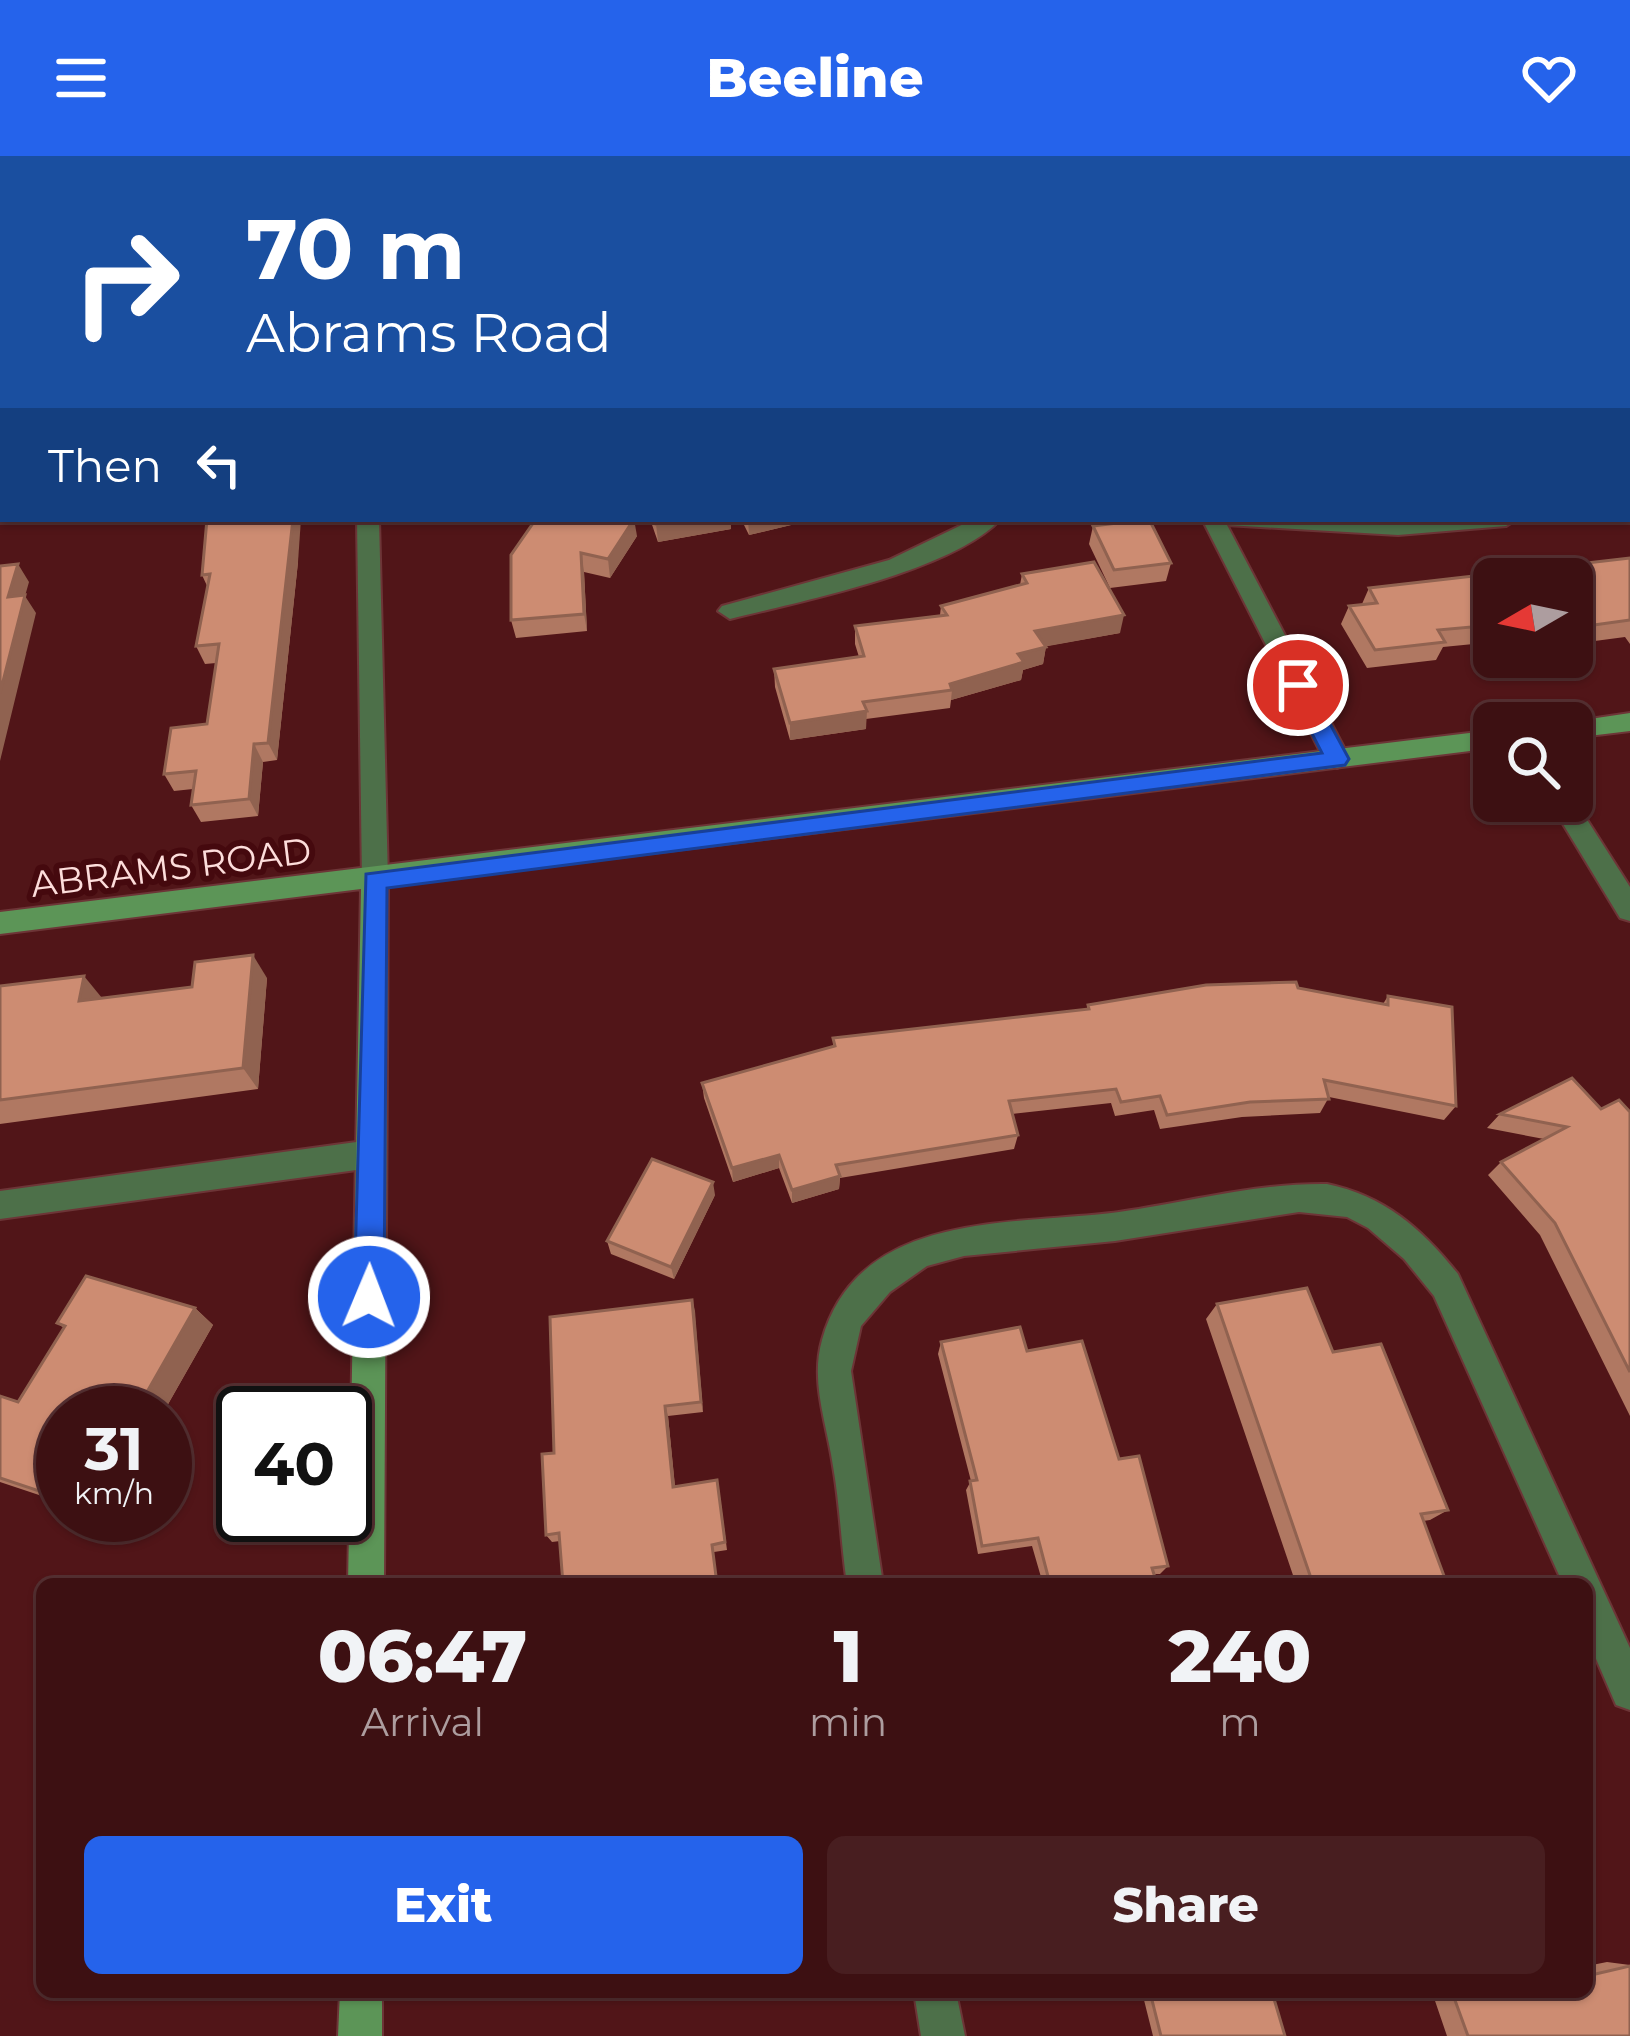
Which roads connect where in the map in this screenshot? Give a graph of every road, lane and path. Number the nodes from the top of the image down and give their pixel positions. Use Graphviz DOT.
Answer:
graph roads {
  1 [pos="368,522"];
  2 [pos="985,522"];
  3 [pos="1215,522"];
  4 [pos="1287,522"];
  5 [pos="1458,522"];
  6 [pos="730,611"];
  7 [pos="1630,722"];
  8 [pos="1593,726"];
  9 [pos="1473,742"];
  10 [pos="1337,759"];
  11 [pos="1575,822"];
  12 [pos="375,880"];
  13 [pos="1630,910"];
  14 [pos="0,923"];
  15 [pos="371,1154"];
  16 [pos="0,1205"];
  17 [pos="366,1578"];
  18 [pos="864,1578"];
  19 [pos="1579,1578"];
  20 [pos="1593,1609"];
  21 [pos="1630,1691"];
  22 [pos="361,1998"];
  23 [pos="936,1998"];
  24 [pos="360,2036"];
  25 [pos="943,2036"];
  1 -- 12 [label="street"];
  2 -- 6 [label="street"];
  3 -- 10 [label="street"];
  4 -- 5 [label="street"];
  7 -- 8 [label="street"];
  9 -- 10 [label="street, ABRAMS ROAD"];
  10 -- 12 [label="street, ABRAMS ROAD"];
  11 -- 13 [label="street"];
  12 -- 14 [label="street, ABRAMS ROAD"];
  12 -- 15 [label="street"];
  15 -- 16 [label="street"];
  15 -- 17 [label="street"];
  18 -- 19 [label="street"];
  20 -- 21 [label="street"];
  22 -- 24 [label="street"];
  23 -- 25 [label="street"];
}
